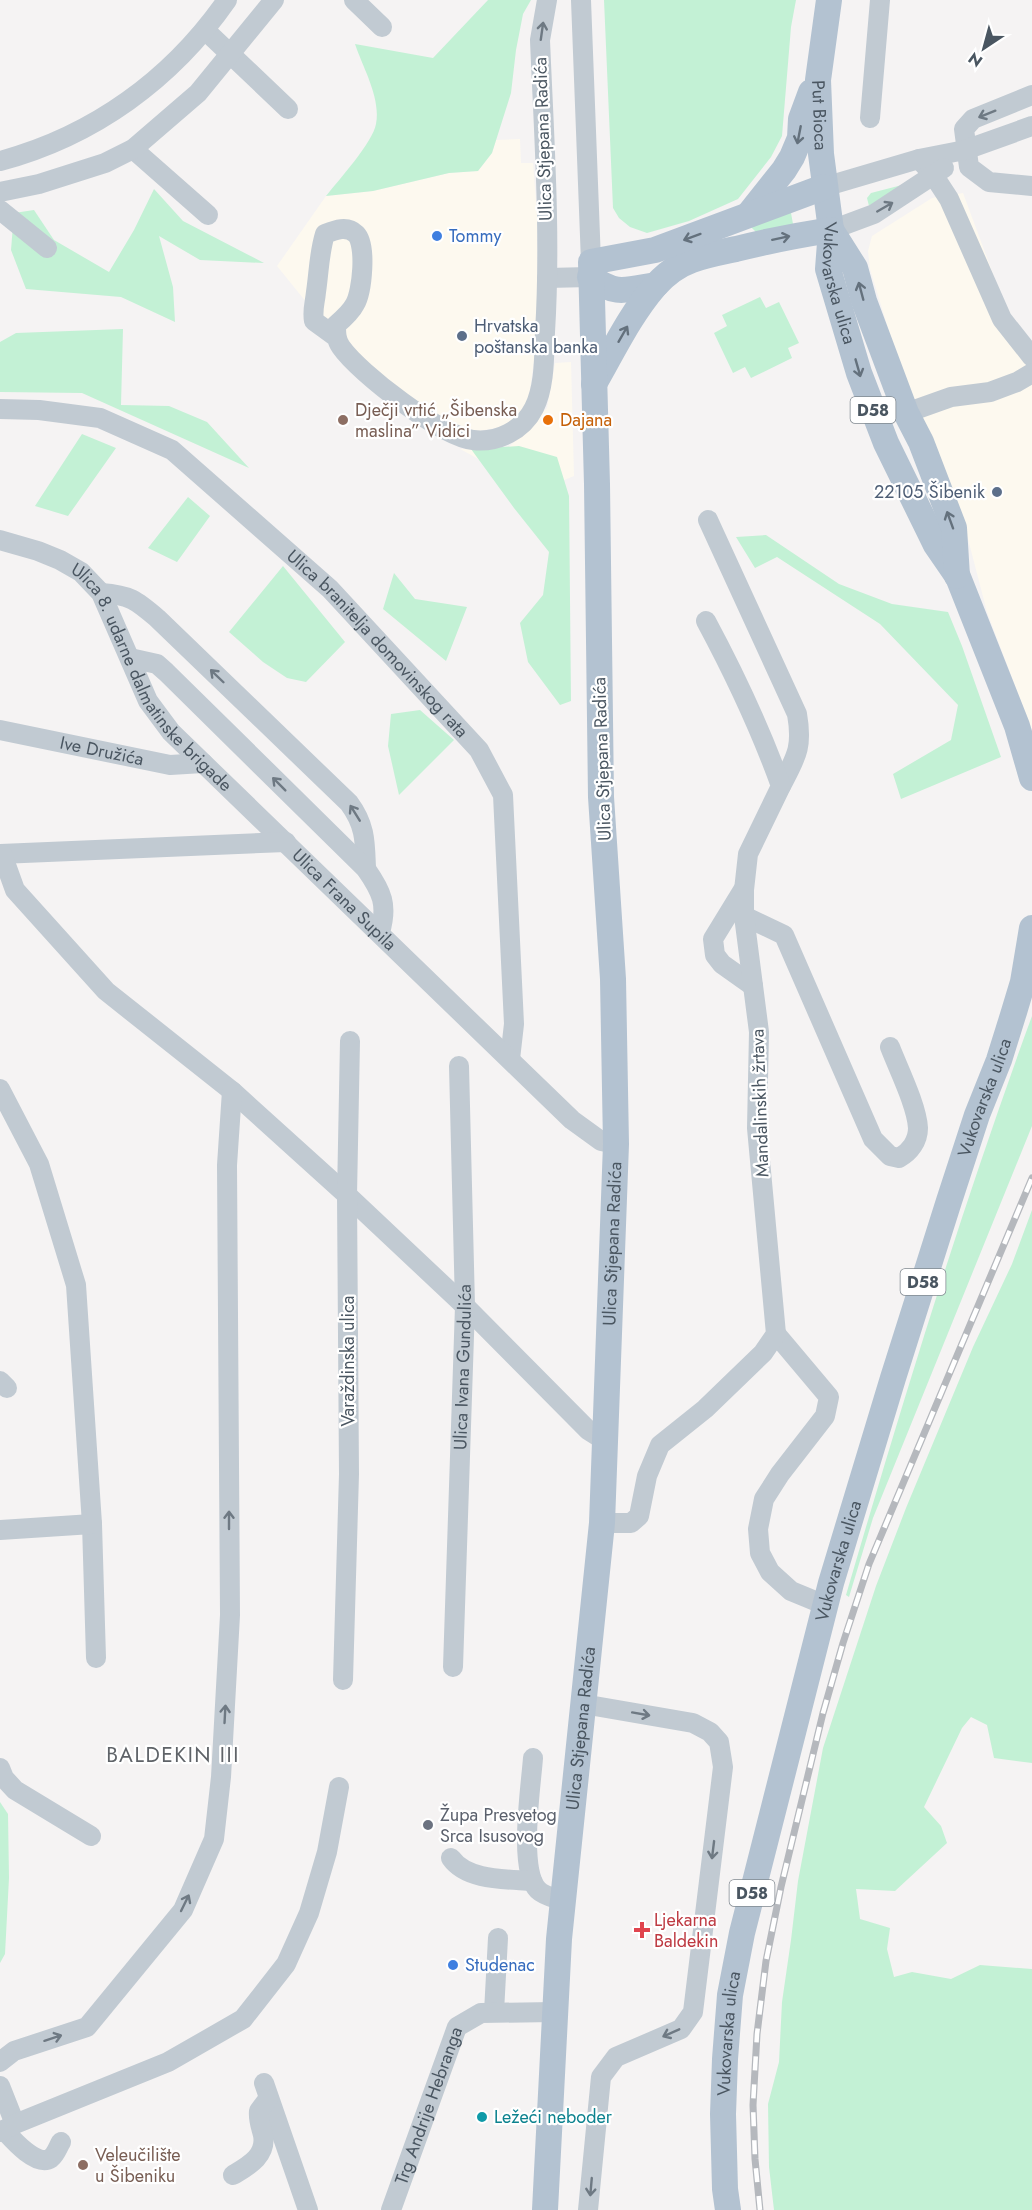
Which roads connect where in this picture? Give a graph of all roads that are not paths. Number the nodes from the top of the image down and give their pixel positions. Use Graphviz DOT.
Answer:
graph roads {
  1 [pos="227,0"];
  2 [pos="274,0"];
  3 [pos="354,0"];
  4 [pos="547,0"];
  5 [pos="581,0"];
  6 [pos="829,0"];
  7 [pos="880,0"];
  8 [pos="382,27"];
  9 [pos="206,31"];
  10 [pos="229,54"];
  11 [pos="818,80"];
  12 [pos="1032,95"];
  13 [pos="288,109"];
  14 [pos="870,118"];
  15 [pos="1032,126"];
  16 [pos="133,149"];
  17 [pos="966,150"];
  18 [pos="920,159"];
  19 [pos="0,161"];
  20 [pos="934,176"];
  21 [pos="1032,186"];
  22 [pos="824,187"];
  23 [pos="0,192"];
  24 [pos="0,210"];
  25 [pos="208,215"];
  26 [pos="747,217"];
  27 [pos="831,230"];
  28 [pos="47,248"];
  29 [pos="590,269"];
  30 [pos="547,278"];
  31 [pos="656,285"];
  32 [pos="336,337"];
  33 [pos="1032,357"];
  34 [pos="1032,373"];
  35 [pos="594,385"];
  36 [pos="0,409"];
  37 [pos="906,413"];
  38 [pos="708,520"];
  39 [pos="0,540"];
  40 [pos="958,577"];
  41 [pos="101,593"];
  42 [pos="706,621"];
  43 [pos="130,658"];
  44 [pos="1024,722"];
  45 [pos="0,730"];
  46 [pos="203,763"];
  47 [pos="1032,778"];
  48 [pos="781,786"];
  49 [pos="286,842"];
  50 [pos="1,854"];
  51 [pos="366,869"];
  52 [pos="7,890"];
  53 [pos="744,890"];
  54 [pos="744,916"];
  55 [pos="1032,928"];
  56 [pos="380,932"];
  57 [pos="1027,973"];
  58 [pos="753,986"];
  59 [pos="350,1041"];
  60 [pos="891,1047"];
  61 [pos="510,1059"];
  62 [pos="459,1066"];
  63 [pos="0,1089"];
  64 [pos="232,1091"];
  65 [pos="616,1144"];
  66 [pos="347,1195"];
  67 [pos="465,1306"];
  68 [pos="776,1334"];
  69 [pos="607,1442"];
  70 [pos="602,1523"];
  71 [pos="92,1524"];
  72 [pos="0,1530"];
  73 [pos="825,1605"];
  74 [pos="96,1658"];
  75 [pos="453,1667"];
  76 [pos="343,1680"];
  77 [pos="583,1704"];
  78 [pos="533,1758"];
  79 [pos="0,1768"];
  80 [pos="339,1787"];
  81 [pos="92,1836"];
  82 [pos="451,1858"];
  83 [pos="532,1881"];
  84 [pos="563,1901"];
  85 [pos="498,1938"];
  86 [pos="494,2012"];
  87 [pos="554,2012"];
  88 [pos="0,2062"];
  89 [pos="0,2086"];
  90 [pos="6,2129"];
  91 [pos="62,2142"];
  92 [pos="233,2175"];
  93 [pos="308,2210"];
  94 [pos="391,2210"];
  95 [pos="545,2210"];
  96 [pos="588,2210"];
  97 [pos="728,2210"];
  1 -- 9 [label="street"];
  2 -- 10 [label="street"];
  3 -- 8 [label="street"];
  30 -- 4 [label="street, Ulica Stjepana Radića, one-way"];
  5 -- 29 [label="street, Ulica Stjepana Radića"];
  6 -- 11 [label="main road, Put Bioca / D58"];
  7 -- 14 [label="street"];
  9 -- 10 [label="street"];
  9 -- 19 [label="street"];
  10 -- 13 [label="street"];
  10 -- 16 [label="street"];
  11 -- 22 [label="main road, Put Bioca / D58"];
  11 -- 26 [label="main road, one-way"];
  12 -- 17 [label="street, one-way"];
  15 -- 17 [label="street"];
  16 -- 23 [label="street"];
  16 -- 25 [label="street"];
  17 -- 18 [label="street"];
  17 -- 20 [label="street"];
  17 -- 21 [label="street"];
  18 -- 20 [label="street"];
  18 -- 22 [label="street"];
  27 -- 20 [label="street, one-way"];
  20 -- 33 [label="street"];
  22 -- 26 [label="main road"];
  22 -- 27 [label="main road, Put Bioca / D58"];
  24 -- 28 [label="street"];
  26 -- 29 [label="main road, one-way"];
  31 -- 27 [label="main road, one-way"];
  37 -- 27 [label="main road, Vukovarska ulica / D58, one-way"];
  27 -- 40 [label="main road, Vukovarska ulica / D58, one-way"];
  29 -- 30 [label="street"];
  29 -- 31 [label="main road"];
  29 -- 35 [label="main road, Ulica Stjepana Radića"];
  30 -- 32 [label="street, Ulica Stjepana Radića"];
  35 -- 31 [label="main road, one-way"];
  32 -- 32 [label="street, Ulica Stjepana Radića"];
  34 -- 37 [label="street"];
  35 -- 65 [label="main road, Ulica Stjepana Radića"];
  36 -- 61 [label="street, Ulica branitelja domovinskog rata"];
  40 -- 37 [label="main road, Vukovarska ulica / D58, one-way"];
  38 -- 48 [label="street, Mandalinskih žrtava"];
  39 -- 41 [label="street, Ulica 8. udarne dalmatinske brigade"];
  40 -- 44 [label="main road, Vukovarska ulica / D58"];
  41 -- 43 [label="street, Ulica 8. udarne dalmatinske brigade"];
  51 -- 41 [label="street, one-way"];
  42 -- 48 [label="street"];
  43 -- 46 [label="street, Ulica 8. udarne dalmatinske brigade"];
  51 -- 43 [label="street, one-way"];
  44 -- 47 [label="main road, Vukovarska ulica / D58"];
  45 -- 46 [label="street, Ive Družića"];
  46 -- 49 [label="street, Ulica 8. udarne dalmatinske brigade"];
  48 -- 53 [label="street, Mandalinskih žrtava"];
  49 -- 50 [label="street, Ulica Frana Supila"];
  49 -- 56 [label="street, Ulica Frana Supila"];
  50 -- 52 [label="street"];
  51 -- 56 [label="street"];
  52 -- 64 [label="street"];
  53 -- 54 [label="street, Mandalinskih žrtava"];
  53 -- 58 [label="street"];
  54 -- 58 [label="street, Mandalinskih žrtava"];
  54 -- 60 [label="street"];
  55 -- 57 [label="main road, Vukovarska ulica / D58"];
  56 -- 61 [label="street, Ulica Frana Supila"];
  57 -- 73 [label="main road, Vukovarska ulica / D58"];
  58 -- 68 [label="street, Mandalinskih žrtava"];
  59 -- 66 [label="street, Varaždinska ulica"];
  61 -- 65 [label="street, Ulica Frana Supila"];
  62 -- 67 [label="street, Ulica Ivana Gundulića"];
  63 -- 71 [label="street"];
  64 -- 66 [label="street"];
  88 -- 64 [label="street, one-way"];
  65 -- 69 [label="main road, Ulica Stjepana Radića"];
  66 -- 67 [label="street"];
  66 -- 76 [label="street, Varaždinska ulica"];
  67 -- 69 [label="street"];
  67 -- 75 [label="street, Ulica Ivana Gundulića"];
  68 -- 70 [label="street"];
  68 -- 73 [label="street"];
  69 -- 70 [label="main road, Ulica Stjepana Radića"];
  70 -- 77 [label="main road, Ulica Stjepana Radića"];
  71 -- 72 [label="street"];
  71 -- 74 [label="street"];
  73 -- 97 [label="main road, Vukovarska ulica / D58"];
  77 -- 84 [label="main road, Ulica Stjepana Radića"];
  77 -- 96 [label="street, one-way"];
  78 -- 83 [label="street"];
  79 -- 81 [label="street"];
  80 -- 90 [label="street"];
  82 -- 83 [label="street"];
  83 -- 84 [label="street"];
  84 -- 87 [label="main road, Ulica Stjepana Radića"];
  85 -- 86 [label="street"];
  86 -- 87 [label="street, Trg Andrije Hebranga"];
  86 -- 94 [label="street, Trg Andrije Hebranga"];
  87 -- 95 [label="main road, Ulica Stjepana Radića"];
  89 -- 90 [label="street"];
  90 -- 91 [label="street"];
  92 -- 93 [label="street"];
}
